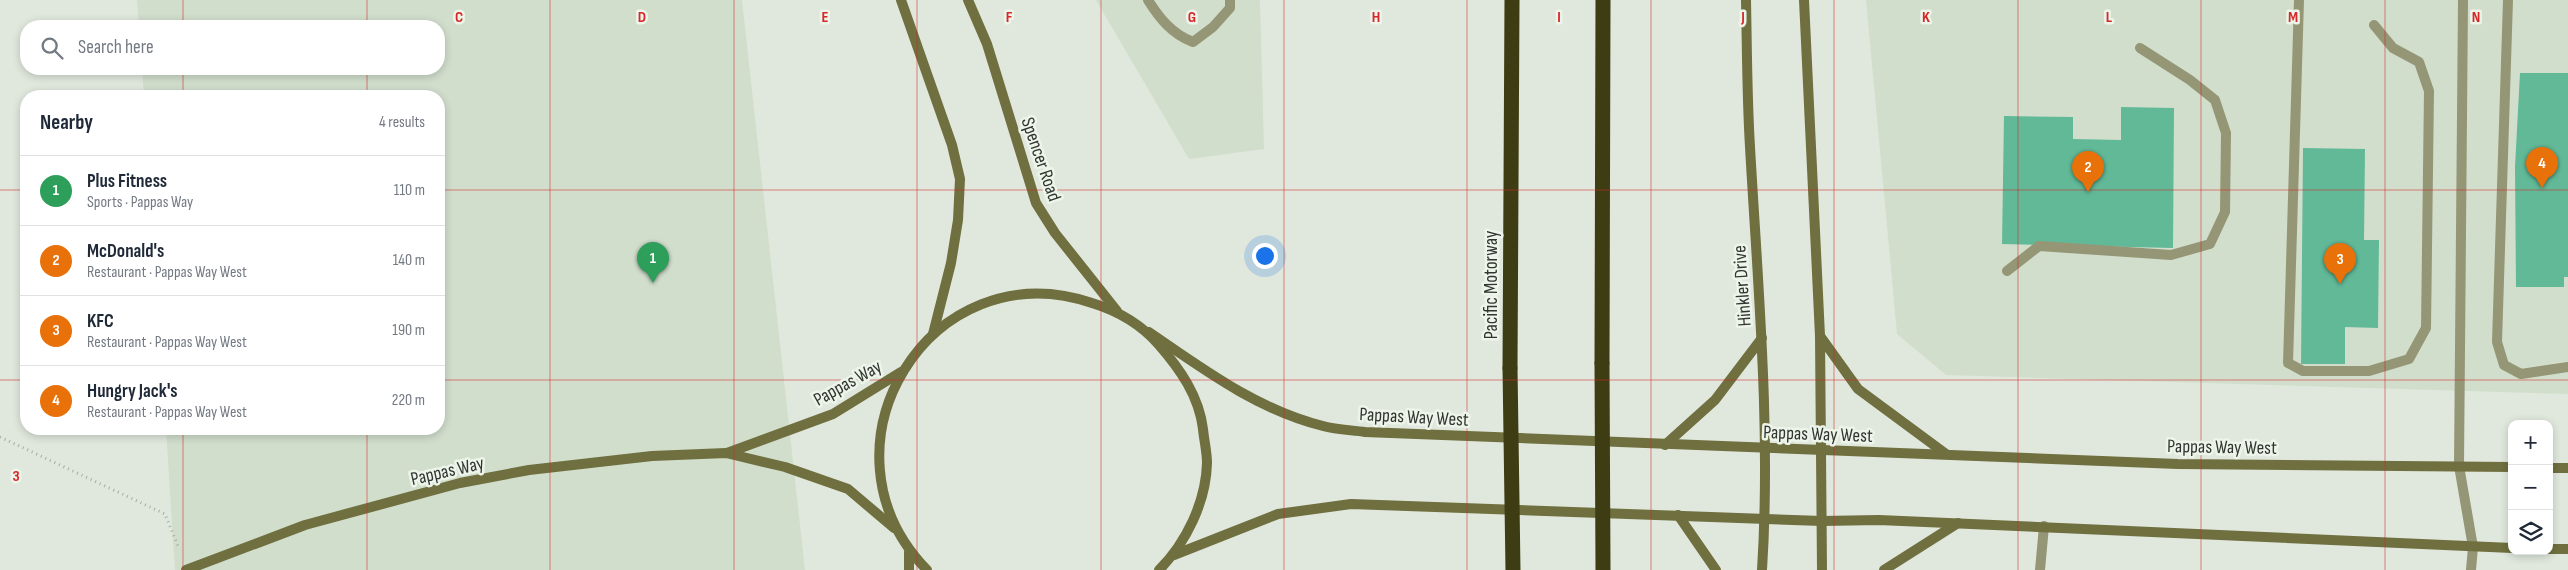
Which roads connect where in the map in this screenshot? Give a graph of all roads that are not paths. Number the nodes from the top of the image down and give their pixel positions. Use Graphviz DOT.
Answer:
graph roads {
  1 [pos="901,0"];
  2 [pos="968,0"];
  3 [pos="1148,0"];
  4 [pos="1230,0"];
  5 [pos="1512,0"];
  6 [pos="1603,0"];
  7 [pos="1746,0"];
  8 [pos="1804,0"];
  9 [pos="2299,0"];
  10 [pos="2463,0"];
  11 [pos="2508,0"];
  12 [pos="2374,25"];
  13 [pos="2140,48"];
  14 [pos="2007,271"];
  15 [pos="1117,311"];
  16 [pos="1149,332"];
  17 [pos="932,334"];
  18 [pos="1820,336"];
  19 [pos="1762,338"];
  20 [pos="2568,368"];
  21 [pos="901,372"];
  22 [pos="1665,445"];
  23 [pos="1766,449"];
  24 [pos="1822,451"];
  25 [pos="726,453"];
  26 [pos="1946,454"];
  27 [pos="2459,466"];
  28 [pos="2508,467"];
  29 [pos="2553,468"];
  30 [pos="2568,468"];
  31 [pos="1678,515"];
  32 [pos="1764,518"];
  33 [pos="1822,521"];
  34 [pos="1959,523"];
  35 [pos="2044,526"];
  36 [pos="895,529"];
  37 [pos="2473,547"];
  38 [pos="2508,548"];
  39 [pos="2553,549"];
  40 [pos="2568,549"];
  41 [pos="909,552"];
  42 [pos="1174,555"];
  43 [pos="187,570"];
  44 [pos="908,570"];
  45 [pos="927,570"];
  46 [pos="1159,570"];
  47 [pos="1513,570"];
  48 [pos="1603,570"];
  49 [pos="1716,570"];
  50 [pos="1762,570"];
  51 [pos="1822,570"];
  52 [pos="1884,570"];
  53 [pos="2040,570"];
  54 [pos="2471,570"];
  1 -- 17 [label="street"];
  2 -- 15 [label="street, Spencer Road"];
  3 -- 4 [label="lane"];
  5 -- 47 [label="highway, Pacific Motorway, bridge"];
  6 -- 48 [label="highway, bridge"];
  7 -- 19 [label="street, Hinkler Drive"];
  8 -- 18 [label="street"];
  9 -- 12 [label="lane"];
  10 -- 27 [label="lane"];
  11 -- 20 [label="lane"];
  13 -- 14 [label="lane"];
  15 -- 16 [label="street, Pappas Way West"];
  15 -- 17 [label="street"];
  16 -- 22 [label="street, Pappas Way West"];
  16 -- 42 [label="street"];
  17 -- 21 [label="street"];
  18 -- 24 [label="street"];
  18 -- 26 [label="street"];
  19 -- 22 [label="street"];
  19 -- 23 [label="street, Hinkler Drive"];
  21 -- 25 [label="street, Pappas Way"];
  21 -- 36 [label="street"];
  22 -- 23 [label="street, Pappas Way West"];
  23 -- 24 [label="street, Pappas Way West"];
  23 -- 32 [label="street, Hinkler Drive"];
  24 -- 26 [label="street, Pappas Way West"];
  24 -- 33 [label="street"];
  25 -- 36 [label="street, Pappas Way"];
  25 -- 43 [label="street, Pappas Way"];
  26 -- 27 [label="street, Pappas Way West"];
  27 -- 28 [label="street, Pappas Way West"];
  27 -- 37 [label="lane"];
  29 -- 30 [label="street"];
  31 -- 32 [label="street"];
  31 -- 42 [label="street"];
  31 -- 49 [label="street"];
  32 -- 33 [label="street"];
  32 -- 50 [label="street, Hinkler Drive"];
  33 -- 34 [label="street"];
  33 -- 51 [label="street"];
  34 -- 35 [label="street"];
  34 -- 52 [label="street"];
  35 -- 37 [label="street"];
  35 -- 53 [label="lane"];
  36 -- 41 [label="street"];
  37 -- 38 [label="street"];
  37 -- 54 [label="lane"];
  39 -- 40 [label="street"];
  41 -- 44 [label="street"];
  41 -- 45 [label="street"];
  42 -- 46 [label="street"];
}
